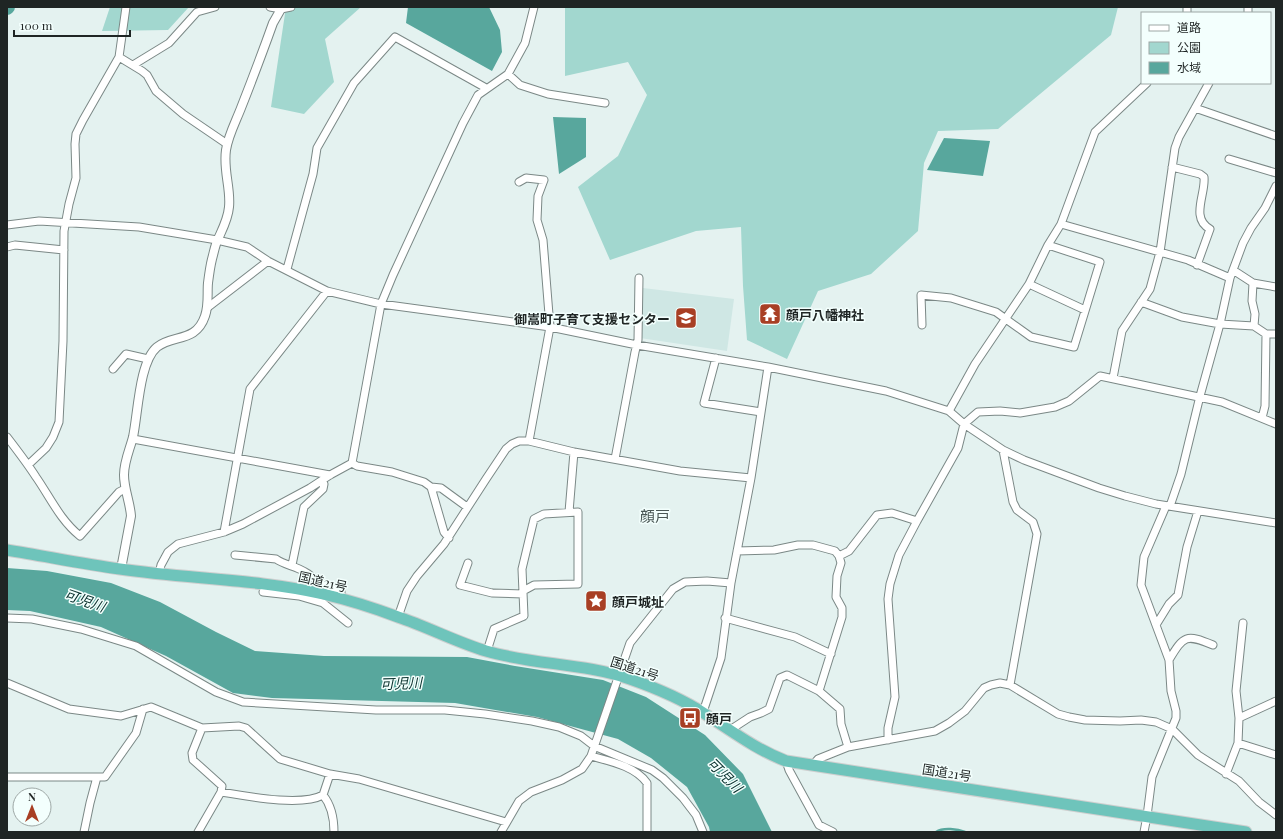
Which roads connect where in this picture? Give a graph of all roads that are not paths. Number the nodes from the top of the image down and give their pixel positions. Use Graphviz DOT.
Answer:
graph roads {
  1 [pos="126,7"];
  2 [pos="215,7"];
  3 [pos="270,7"];
  4 [pos="291,7"];
  5 [pos="534,7"];
  6 [pos="281,8"];
  7 [pos="119,57"];
  8 [pos="133,65"];
  9 [pos="508,74"];
  10 [pos="1146,84"];
  11 [pos="1207,84"];
  12 [pos="486,88"];
  13 [pos="605,103"];
  14 [pos="1195,108"];
  15 [pos="1276,136"];
  16 [pos="227,144"];
  17 [pos="1229,159"];
  18 [pos="1172,167"];
  19 [pos="1276,173"];
  20 [pos="519,182"];
  21 [pos="1276,186"];
  22 [pos="66,222"];
  23 [pos="1061,224"];
  24 [pos="7,225"];
  25 [pos="217,240"];
  26 [pos="1048,245"];
  27 [pos="7,247"];
  28 [pos="64,250"];
  29 [pos="1160,252"];
  30 [pos="268,261"];
  31 [pos="1197,265"];
  32 [pos="287,269"];
  33 [pos="1233,270"];
  34 [pos="639,278"];
  35 [pos="1230,278"];
  36 [pos="1253,283"];
  37 [pos="1029,284"];
  38 [pos="1276,287"];
  39 [pos="327,291"];
  40 [pos="1141,302"];
  41 [pos="381,304"];
  42 [pos="207,308"];
  43 [pos="1085,310"];
  44 [pos="1006,318"];
  45 [pos="1220,324"];
  46 [pos="922,325"];
  47 [pos="1254,326"];
  48 [pos="550,327"];
  49 [pos="1266,334"];
  50 [pos="1276,334"];
  51 [pos="637,345"];
  52 [pos="716,358"];
  53 [pos="148,359"];
  54 [pos="768,367"];
  55 [pos="113,369"];
  56 [pos="1113,378"];
  57 [pos="1200,396"];
  58 [pos="949,411"];
  59 [pos="761,412"];
  60 [pos="1262,418"];
  61 [pos="964,424"];
  62 [pos="1276,424"];
  63 [pos="7,437"];
  64 [pos="133,439"];
  65 [pos="529,441"];
  66 [pos="1003,450"];
  67 [pos="574,452"];
  68 [pos="237,457"];
  69 [pos="615,459"];
  70 [pos="352,463"];
  71 [pos="28,465"];
  72 [pos="330,475"];
  73 [pos="751,478"];
  74 [pos="322,481"];
  75 [pos="431,487"];
  76 [pos="125,489"];
  77 [pos="1168,506"];
  78 [pos="467,507"];
  79 [pos="1198,511"];
  80 [pos="569,512"];
  81 [pos="917,521"];
  82 [pos="1276,523"];
  83 [pos="224,532"];
  84 [pos="448,538"];
  85 [pos="7,550"];
  86 [pos="737,551"];
  87 [pos="235,554"];
  88 [pos="839,556"];
  89 [pos="468,563"];
  90 [pos="292,565"];
  91 [pos="121,569"];
  92 [pos="159,573"];
  93 [pos="731,583"];
  94 [pos="263,592"];
  95 [pos="523,593"];
  96 [pos="323,598"];
  97 [pos="341,598"];
  98 [pos="398,617"];
  99 [pos="7,618"];
  100 [pos="726,618"];
  101 [pos="348,623"];
  102 [pos="1243,623"];
  103 [pos="1156,626"];
  104 [pos="1213,645"];
  105 [pos="486,651"];
  106 [pos="831,654"];
  107 [pos="1169,660"];
  108 [pos="618,679"];
  109 [pos="7,683"];
  110 [pos="1010,685"];
  111 [pos="819,691"];
  112 [pos="1276,701"];
  113 [pos="143,709"];
  114 [pos="703,712"];
  115 [pos="1239,718"];
  116 [pos="202,728"];
  117 [pos="1172,729"];
  118 [pos="733,733"];
  119 [pos="888,740"];
  120 [pos="1238,743"];
  121 [pos="594,746"];
  122 [pos="848,747"];
  123 [pos="1276,755"];
  124 [pos="591,756"];
  125 [pos="786,761"];
  126 [pos="812,766"];
  127 [pos="330,774"];
  128 [pos="1226,774"];
  129 [pos="7,777"];
  130 [pos="97,777"];
  131 [pos="221,792"];
  132 [pos="323,795"];
  133 [pos="1276,815"];
  134 [pos="1147,816"];
  135 [pos="506,822"];
  136 [pos="84,832"];
  137 [pos="198,832"];
  138 [pos="334,832"];
  139 [pos="501,832"];
  140 [pos="647,832"];
  141 [pos="703,832"];
  142 [pos="833,832"];
  143 [pos="1144,832"];
  144 [pos="1246,832"];
  1 -- 7 [label="street"];
  2 -- 8 [label="street"];
  3 -- 6 [label="street"];
  4 -- 6 [label="street"];
  5 -- 9 [label="street"];
  6 -- 16 [label="street"];
  7 -- 8 [label="street"];
  7 -- 22 [label="street"];
  8 -- 16 [label="street"];
  9 -- 12 [label="street"];
  9 -- 13 [label="street"];
  10 -- 23 [label="street"];
  11 -- 14 [label="street"];
  12 -- 32 [label="street"];
  12 -- 41 [label="street"];
  14 -- 15 [label="street"];
  14 -- 18 [label="street"];
  16 -- 25 [label="street"];
  17 -- 19 [label="street"];
  18 -- 29 [label="street"];
  18 -- 31 [label="street"];
  20 -- 48 [label="street"];
  21 -- 33 [label="street"];
  22 -- 24 [label="street"];
  22 -- 25 [label="street"];
  22 -- 28 [label="street"];
  23 -- 26 [label="street"];
  23 -- 29 [label="street"];
  25 -- 30 [label="street"];
  25 -- 42 [label="street"];
  26 -- 37 [label="street"];
  26 -- 43 [label="street"];
  27 -- 28 [label="street"];
  28 -- 71 [label="street"];
  29 -- 31 [label="street"];
  29 -- 40 [label="street"];
  30 -- 32 [label="street"];
  30 -- 42 [label="street"];
  31 -- 35 [label="street"];
  32 -- 39 [label="street"];
  33 -- 35 [label="street"];
  33 -- 36 [label="street"];
  34 -- 51 [label="street"];
  35 -- 45 [label="street"];
  36 -- 38 [label="street"];
  36 -- 47 [label="street"];
  37 -- 43 [label="street"];
  37 -- 44 [label="street"];
  39 -- 41 [label="street"];
  39 -- 68 [label="street"];
  40 -- 45 [label="street"];
  40 -- 56 [label="street"];
  41 -- 48 [label="street"];
  41 -- 70 [label="street"];
  42 -- 53 [label="street"];
  43 -- 44 [label="street"];
  44 -- 46 [label="street"];
  44 -- 58 [label="street"];
  45 -- 47 [label="street"];
  45 -- 57 [label="street"];
  47 -- 49 [label="street"];
  48 -- 51 [label="street"];
  48 -- 65 [label="street"];
  49 -- 50 [label="street"];
  49 -- 60 [label="street"];
  51 -- 52 [label="street"];
  51 -- 69 [label="street"];
  52 -- 54 [label="street"];
  52 -- 59 [label="street"];
  53 -- 55 [label="street"];
  53 -- 64 [label="street"];
  54 -- 58 [label="street"];
  54 -- 59 [label="street"];
  56 -- 57 [label="street"];
  56 -- 61 [label="street"];
  57 -- 60 [label="street"];
  57 -- 77 [label="street"];
  58 -- 61 [label="street"];
  59 -- 73 [label="street"];
  60 -- 62 [label="street"];
  61 -- 66 [label="street"];
  61 -- 81 [label="street"];
  63 -- 71 [label="street"];
  64 -- 68 [label="street"];
  64 -- 76 [label="street"];
  65 -- 67 [label="street"];
  65 -- 78 [label="street"];
  66 -- 77 [label="street"];
  66 -- 110 [label="street"];
  67 -- 69 [label="street"];
  67 -- 80 [label="street"];
  68 -- 72 [label="street"];
  68 -- 83 [label="street"];
  69 -- 73 [label="street"];
  70 -- 72 [label="street"];
  70 -- 75 [label="street"];
  71 -- 76 [label="street"];
  72 -- 74 [label="street"];
  73 -- 86 [label="street"];
  74 -- 83 [label="street"];
  74 -- 90 [label="street"];
  75 -- 78 [label="street"];
  75 -- 84 [label="street"];
  76 -- 91 [label="street"];
  77 -- 79 [label="street"];
  77 -- 103 [label="street"];
  78 -- 84 [label="street"];
  79 -- 82 [label="street"];
  79 -- 103 [label="street"];
  80 -- 95 [label="street"];
  80 -- 95 [label="street"];
  81 -- 88 [label="street"];
  81 -- 119 [label="street"];
  83 -- 92 [label="street"];
  84 -- 98 [label="street"];
  85 -- 91 [label="highway, 国道21号"];
  86 -- 88 [label="street"];
  86 -- 93 [label="street"];
  87 -- 90 [label="street"];
  88 -- 106 [label="street"];
  89 -- 95 [label="street"];
  90 -- 97 [label="street"];
  91 -- 92 [label="highway, 国道21号"];
  92 -- 96 [label="highway, 国道21号"];
  93 -- 100 [label="street"];
  93 -- 108 [label="street"];
  94 -- 96 [label="street"];
  95 -- 105 [label="street"];
  96 -- 97 [label="highway, 国道21号"];
  96 -- 101 [label="street"];
  97 -- 98 [label="highway, 国道21号"];
  98 -- 105 [label="highway, 国道21号"];
  99 -- 121 [label="street"];
  100 -- 106 [label="street"];
  100 -- 114 [label="street"];
  102 -- 115 [label="street"];
  103 -- 107 [label="street"];
  104 -- 107 [label="street"];
  105 -- 108 [label="highway, 国道21号"];
  106 -- 111 [label="street"];
  107 -- 117 [label="street"];
  108 -- 114 [label="highway, 国道21号"];
  108 -- 121 [label="street"];
  109 -- 113 [label="street"];
  110 -- 117 [label="street"];
  110 -- 119 [label="street"];
  111 -- 118 [label="street"];
  111 -- 122 [label="street"];
  112 -- 115 [label="street"];
  113 -- 116 [label="street"];
  113 -- 130 [label="street"];
  114 -- 118 [label="highway, 国道21号"];
  115 -- 120 [label="street"];
  116 -- 127 [label="street"];
  116 -- 131 [label="street"];
  117 -- 128 [label="street"];
  117 -- 134 [label="street"];
  118 -- 125 [label="highway, 国道21号"];
  119 -- 122 [label="street"];
  120 -- 123 [label="street"];
  120 -- 128 [label="street"];
  121 -- 124 [label="street"];
  121 -- 141 [label="street"];
  122 -- 126 [label="street"];
  124 -- 135 [label="street"];
  124 -- 140 [label="street"];
  125 -- 126 [label="highway, 国道21号"];
  125 -- 142 [label="street"];
  126 -- 134 [label="highway, 国道21号"];
  127 -- 132 [label="street"];
  127 -- 135 [label="street"];
  128 -- 133 [label="street"];
  129 -- 130 [label="street"];
  130 -- 136 [label="street"];
  131 -- 132 [label="street"];
  131 -- 137 [label="street"];
  132 -- 138 [label="street"];
  134 -- 143 [label="street"];
  134 -- 144 [label="highway, 国道21号"];
  135 -- 139 [label="street"];
}
